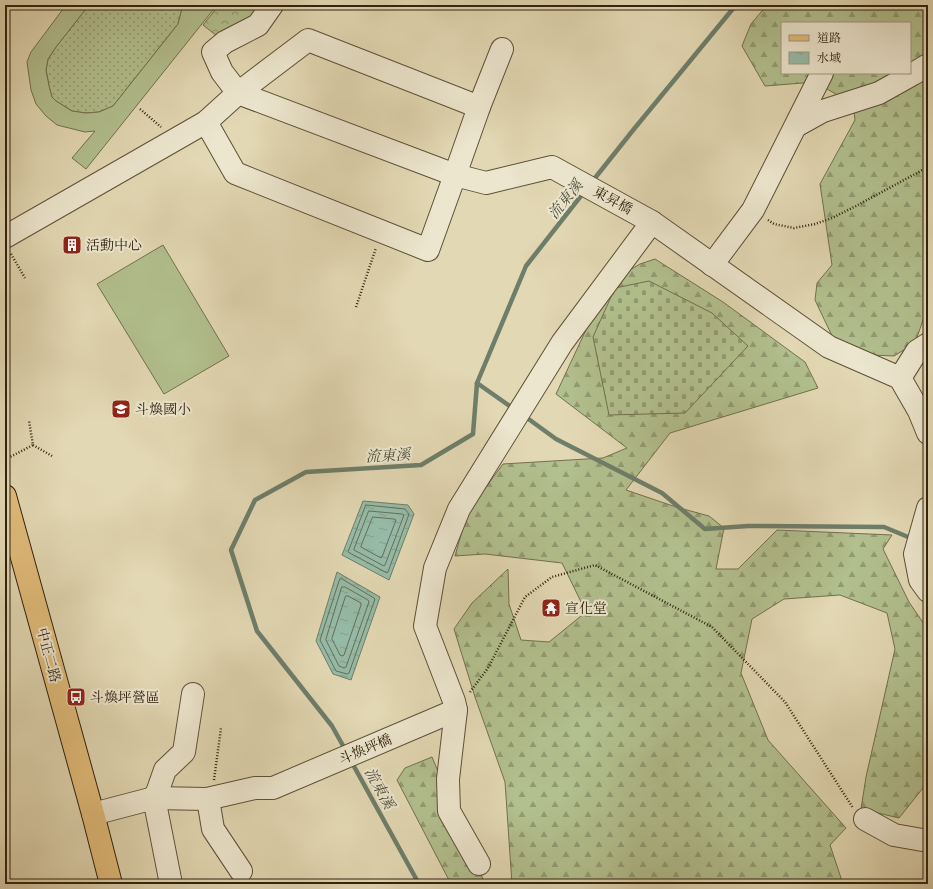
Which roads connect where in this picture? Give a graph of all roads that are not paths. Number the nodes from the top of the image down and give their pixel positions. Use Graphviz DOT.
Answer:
graph roads {
  1 [pos="272,5"];
  2 [pos="502,49"];
  3 [pos="928,65"];
  4 [pos="821,74"];
  5 [pos="238,93"];
  6 [pos="479,107"];
  7 [pos="206,122"];
  8 [pos="796,126"];
  9 [pos="455,176"];
  10 [pos="652,222"];
  11 [pos="7,244"];
  12 [pos="712,265"];
  13 [pos="928,344"];
  14 [pos="900,378"];
  15 [pos="928,433"];
  16 [pos="5,496"];
  17 [pos="928,508"];
  18 [pos="928,591"];
  19 [pos="193,694"];
  20 [pos="456,710"];
  21 [pos="154,798"];
  22 [pos="208,799"];
  23 [pos="93,814"];
  24 [pos="865,819"];
  25 [pos="928,841"];
  26 [pos="479,864"];
  27 [pos="241,871"];
  28 [pos="111,884"];
  29 [pos="171,884"];
  1 -- 5 [label="lane"];
  2 -- 6 [label="lane"];
  3 -- 8 [label="lane"];
  4 -- 8 [label="lane"];
  5 -- 6 [label="lane"];
  5 -- 7 [label="lane"];
  5 -- 9 [label="lane"];
  6 -- 9 [label="lane"];
  7 -- 9 [label="lane"];
  7 -- 11 [label="lane"];
  8 -- 12 [label="lane"];
  9 -- 10 [label="lane, 東昇橋"];
  10 -- 12 [label="lane, 東昇橋"];
  10 -- 20 [label="lane"];
  12 -- 14 [label="lane, 東昇橋"];
  13 -- 14 [label="lane"];
  14 -- 15 [label="lane"];
  16 -- 23 [label="main road, 中正二路"];
  17 -- 18 [label="lane"];
  19 -- 21 [label="lane"];
  20 -- 22 [label="lane, 斗煥坪橋"];
  20 -- 26 [label="lane"];
  21 -- 22 [label="lane"];
  21 -- 23 [label="lane"];
  21 -- 29 [label="lane"];
  22 -- 27 [label="lane"];
  23 -- 28 [label="main road, 中正二路"];
  24 -- 25 [label="lane"];
}
